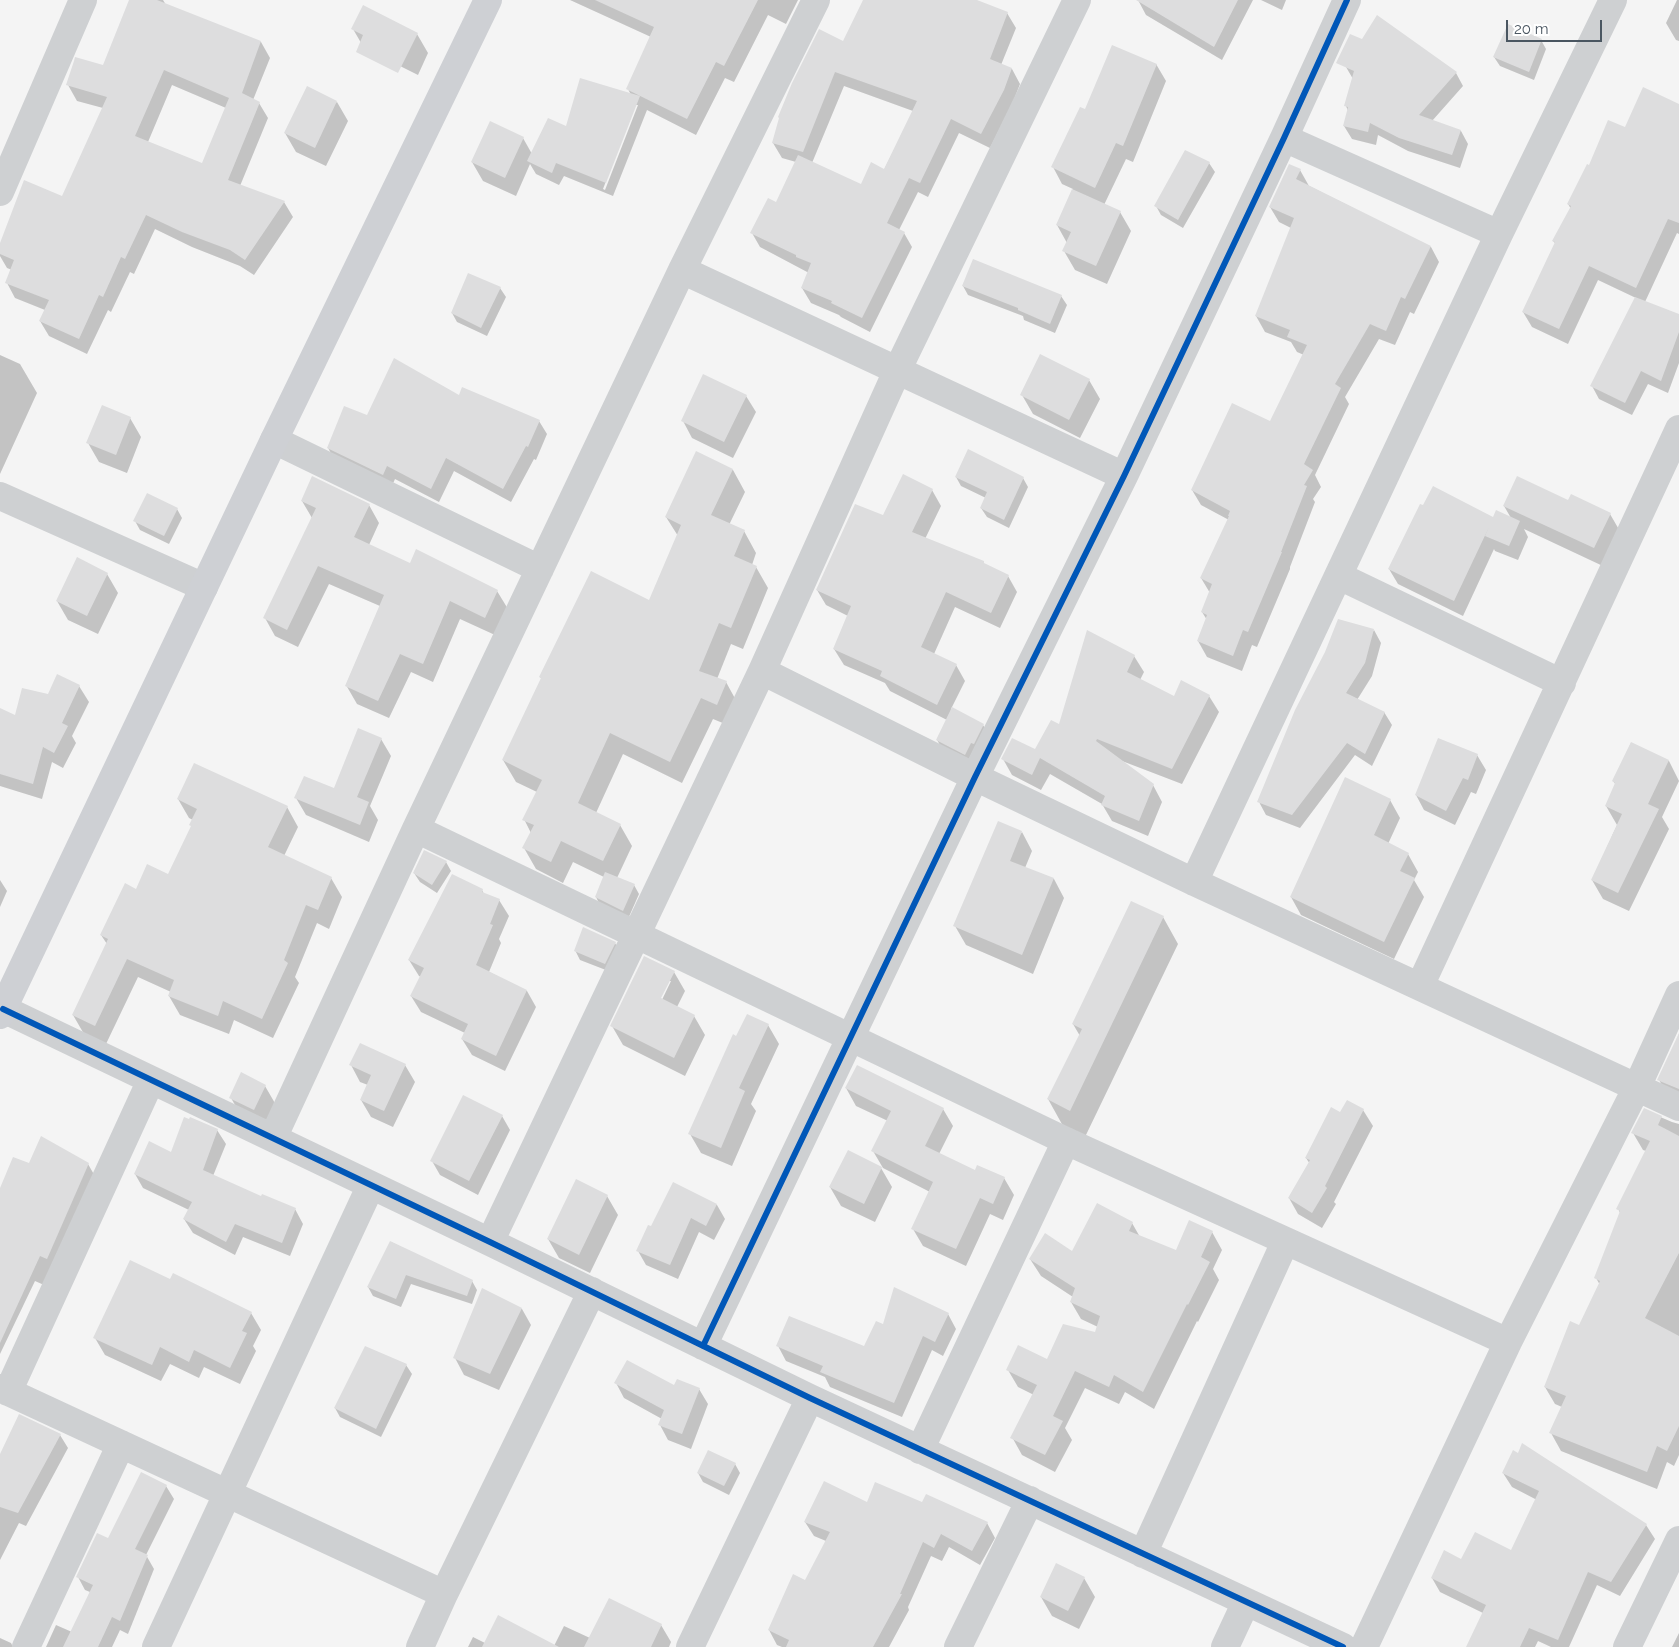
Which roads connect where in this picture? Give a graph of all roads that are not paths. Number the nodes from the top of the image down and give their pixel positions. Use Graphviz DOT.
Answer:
graph roads {
  1 [pos="83,0"];
  2 [pos="816,0"];
  3 [pos="1077,0"];
  4 [pos="1347,0"];
  5 [pos="1613,0"];
  6 [pos="481,2"];
  7 [pos="1284,138"];
  8 [pos="0,192"];
  9 [pos="1499,234"];
  10 [pos="682,270"];
  11 [pos="897,372"];
  12 [pos="1679,429"];
  13 [pos="274,440"];
  14 [pos="1124,476"];
  15 [pos="0,496"];
  16 [pos="540,569"];
  17 [pos="1339,576"];
  18 [pos="204,587"];
  19 [pos="762,671"];
  20 [pos="1562,683"];
  21 [pos="975,777"];
  22 [pos="416,829"];
  23 [pos="1194,882"];
  24 [pos="637,935"];
  25 [pos="1420,986"];
  26 [pos="1679,995"];
  27 [pos="1,1012"];
  28 [pos="851,1037"];
  29 [pos="151,1080"];
  30 [pos="1637,1087"];
  31 [pos="1679,1107"];
  32 [pos="273,1138"];
  33 [pos="1066,1141"];
  34 [pos="371,1185"];
  35 [pos="490,1242"];
  36 [pos="1285,1242"];
  37 [pos="592,1291"];
  38 [pos="1508,1342"];
  39 [pos="703,1346"];
  40 [pos="4,1390"];
  41 [pos="810,1398"];
  42 [pos="121,1444"];
  43 [pos="920,1450"];
  44 [pos="227,1493"];
  45 [pos="1030,1500"];
  46 [pos="1679,1540"];
  47 [pos="1143,1554"];
  48 [pos="444,1594"];
  49 [pos="1246,1602"];
  50 [pos="26,1647"];
  51 [pos="156,1647"];
  52 [pos="420,1647"];
  53 [pos="690,1647"];
  54 [pos="958,1647"];
  55 [pos="1225,1647"];
  56 [pos="1343,1647"];
  57 [pos="1364,1647"];
  58 [pos="1627,1647"];
  1 -- 8 [label="street"];
  2 -- 10 [label="street"];
  3 -- 11 [label="street"];
  4 -- 7 [label="street"];
  5 -- 9 [label="street"];
  6 -- 13 [label="street"];
  7 -- 9 [label="street"];
  7 -- 14 [label="street"];
  9 -- 17 [label="street"];
  10 -- 11 [label="street"];
  10 -- 16 [label="street"];
  11 -- 14 [label="street"];
  11 -- 19 [label="street"];
  12 -- 20 [label="street"];
  13 -- 16 [label="street"];
  13 -- 18 [label="street"];
  14 -- 21 [label="street"];
  15 -- 18 [label="street"];
  16 -- 22 [label="street"];
  17 -- 20 [label="street"];
  17 -- 23 [label="street"];
  18 -- 27 [label="street"];
  19 -- 21 [label="street"];
  19 -- 24 [label="street"];
  20 -- 25 [label="street"];
  21 -- 23 [label="street"];
  21 -- 28 [label="street"];
  22 -- 24 [label="street"];
  22 -- 32 [label="street"];
  23 -- 25 [label="street"];
  24 -- 28 [label="street"];
  24 -- 35 [label="street"];
  25 -- 30 [label="street"];
  26 -- 30 [label="street"];
  27 -- 29 [label="street"];
  28 -- 33 [label="street"];
  28 -- 39 [label="street"];
  29 -- 32 [label="street"];
  29 -- 40 [label="street"];
  30 -- 31 [label="street"];
  30 -- 38 [label="street"];
  32 -- 34 [label="street"];
  33 -- 36 [label="street"];
  33 -- 43 [label="street"];
  34 -- 35 [label="street"];
  34 -- 44 [label="street"];
  35 -- 37 [label="street"];
  36 -- 38 [label="street"];
  36 -- 47 [label="street"];
  37 -- 39 [label="street"];
  37 -- 48 [label="street"];
  38 -- 57 [label="street"];
  39 -- 41 [label="street"];
  40 -- 42 [label="street"];
  41 -- 43 [label="street"];
  41 -- 53 [label="street"];
  42 -- 44 [label="street"];
  42 -- 50 [label="street"];
  43 -- 45 [label="street"];
  44 -- 48 [label="street"];
  44 -- 51 [label="street"];
  45 -- 47 [label="street"];
  45 -- 54 [label="street"];
  46 -- 58 [label="street"];
  47 -- 49 [label="street"];
  48 -- 52 [label="street"];
  49 -- 55 [label="street"];
  49 -- 56 [label="street"];
}
